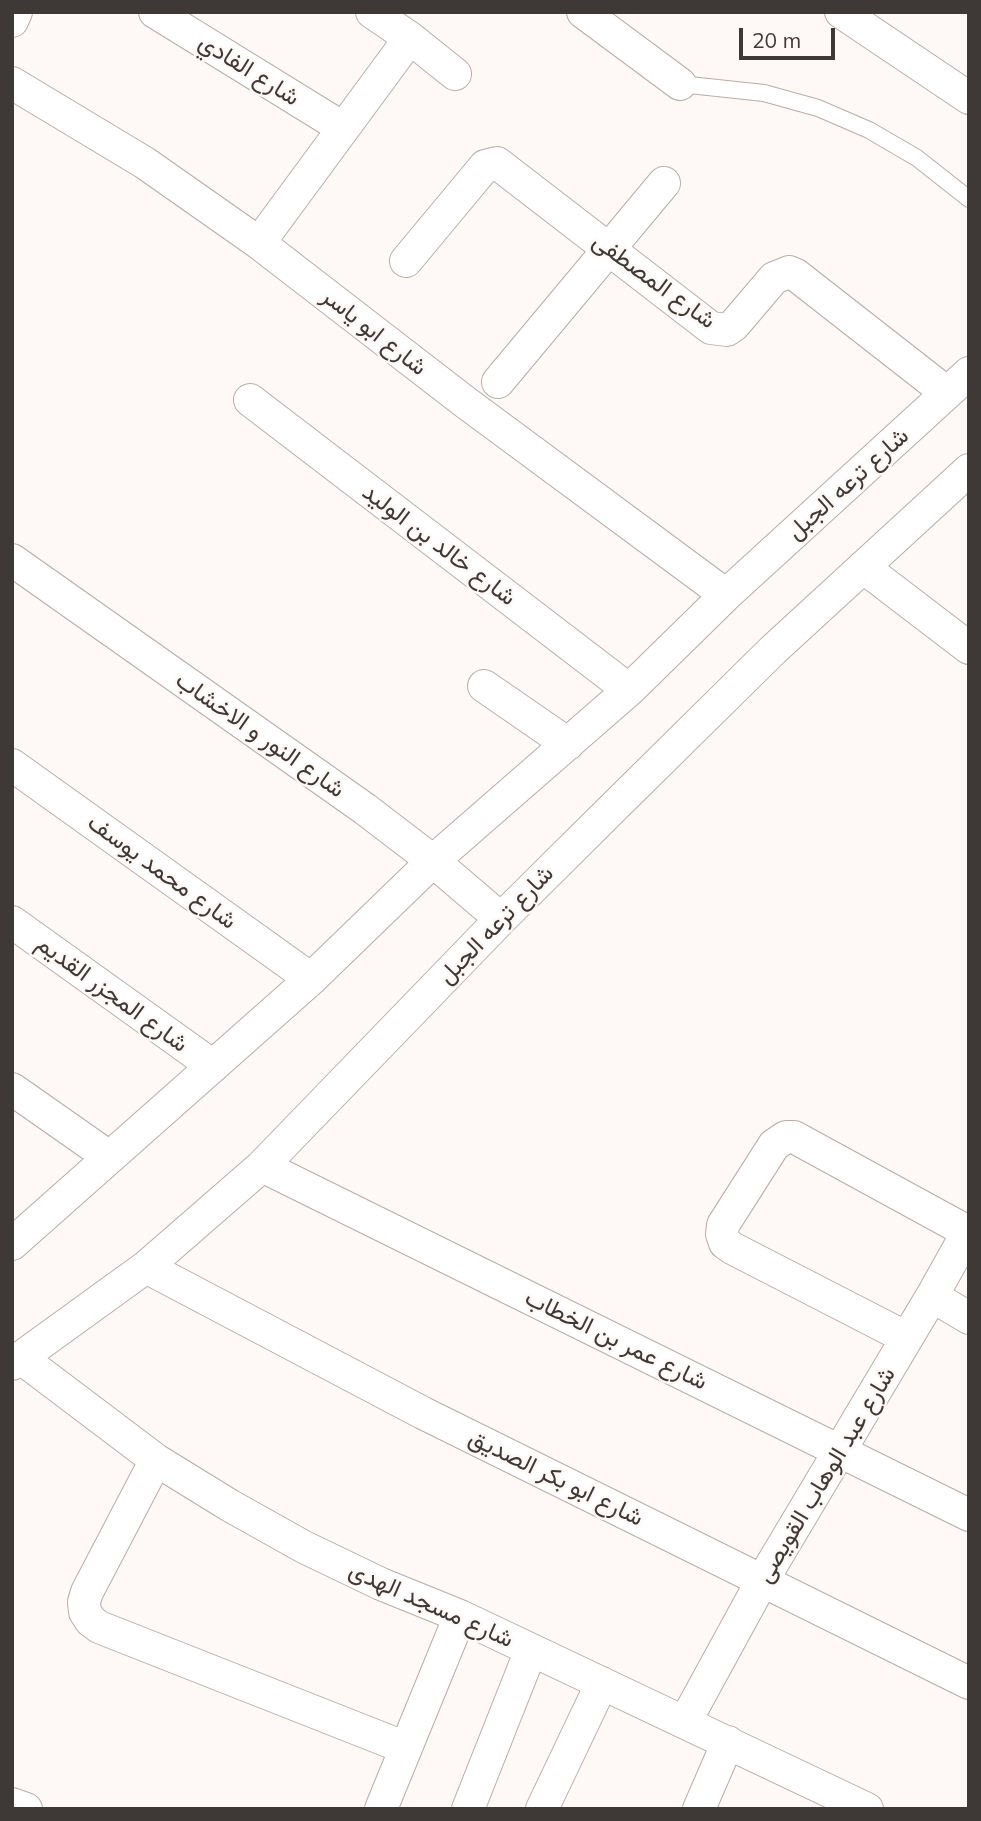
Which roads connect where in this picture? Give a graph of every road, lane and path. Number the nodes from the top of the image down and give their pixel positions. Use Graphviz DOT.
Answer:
graph roads {
  1 [pos="155,12"];
  2 [pos="372,12"];
  3 [pos="583,12"];
  4 [pos="841,12"];
  5 [pos="410,38"];
  6 [pos="455,74"];
  7 [pos="12,83"];
  8 [pos="680,84"];
  9 [pos="969,98"];
  10 [pos="343,128"];
  11 [pos="664,183"];
  12 [pos="969,199"];
  13 [pos="259,243"];
  14 [pos="609,249"];
  15 [pos="406,261"];
  16 [pos="498,382"];
  17 [pos="958,383"];
  18 [pos="250,400"];
  19 [pos="969,470"];
  20 [pos="12,560"];
  21 [pos="863,567"];
  22 [pos="726,595"];
  23 [pos="969,648"];
  24 [pos="484,686"];
  25 [pos="629,690"];
  26 [pos="568,744"];
  27 [pos="12,765"];
  28 [pos="433,862"];
  29 [pos="501,919"];
  30 [pos="12,922"];
  31 [pos="311,979"];
  32 [pos="213,1066"];
  33 [pos="12,1089"];
  34 [pos="109,1157"];
  35 [pos="262,1166"];
  36 [pos="968,1231"];
  37 [pos="12,1244"];
  38 [pos="146,1268"];
  39 [pos="932,1296"];
  40 [pos="969,1318"];
  41 [pos="907,1338"];
  42 [pos="16,1361"];
  43 [pos="840,1450"];
  44 [pos="156,1460"];
  45 [pos="969,1515"];
  46 [pos="762,1581"];
  47 [pos="460,1616"];
  48 [pos="531,1650"];
  49 [pos="602,1683"];
  50 [pos="969,1683"];
  51 [pos="685,1722"];
  52 [pos="728,1742"];
  53 [pos="406,1748"];
  54 [pos="12,1804"];
  55 [pos="26,1809"];
  56 [pos="382,1809"];
  57 [pos="468,1809"];
  58 [pos="542,1809"];
  59 [pos="699,1809"];
  60 [pos="867,1809"];
  1 -- 10 [label="street, شارع الفادي"];
  2 -- 5 [label="street"];
  3 -- 8 [label="street"];
  4 -- 9 [label="street"];
  5 -- 6 [label="street"];
  5 -- 10 [label="street"];
  7 -- 13 [label="street, شارع ابو ياسر"];
  8 -- 12 [label="lane"];
  10 -- 13 [label="street"];
  11 -- 14 [label="street"];
  13 -- 22 [label="street, شارع ابو ياسر"];
  14 -- 15 [label="street, شارع المصطفى"];
  14 -- 16 [label="street"];
  14 -- 17 [label="street, شارع المصطفى"];
  17 -- 22 [label="street, شارع ترعه الجبل"];
  18 -- 25 [label="street, شارع خالد بن الوليد"];
  19 -- 21 [label="street, شارع ترعه الجبل"];
  20 -- 28 [label="street, شارع النور و الاخشاب"];
  21 -- 23 [label="street"];
  21 -- 29 [label="street, شارع ترعه الجبل"];
  22 -- 25 [label="street, شارع ترعه الجبل"];
  24 -- 26 [label="street"];
  25 -- 26 [label="street, شارع ترعه الجبل"];
  26 -- 28 [label="street, شارع ترعه الجبل"];
  27 -- 31 [label="street, شارع محمد يوسف"];
  28 -- 29 [label="street, شارع النور و الاخشاب"];
  28 -- 31 [label="street, شارع ترعه الجبل"];
  29 -- 35 [label="street, شارع ترعه الجبل"];
  30 -- 32 [label="street, شارع المجزر القديم"];
  31 -- 32 [label="street, شارع ترعه الجبل"];
  32 -- 34 [label="street, شارع ترعه الجبل"];
  33 -- 34 [label="street"];
  34 -- 37 [label="street, شارع ترعه الجبل"];
  35 -- 38 [label="street, شارع ترعه الجبل"];
  35 -- 43 [label="street, شارع عمر بن الخطاب"];
  36 -- 39 [label="street, شارع عبد الوهاب القويصى"];
  36 -- 41 [label="street"];
  38 -- 42 [label="street, شارع ترعه الجبل"];
  38 -- 46 [label="street, شارع ابو بكر الصديق"];
  39 -- 40 [label="street"];
  39 -- 41 [label="street, شارع عبد الوهاب القويصى"];
  41 -- 43 [label="street, شارع عبد الوهاب القويصى"];
  42 -- 44 [label="street, شارع مسجد الهدى"];
  43 -- 45 [label="street, شارع عمر بن الخطاب"];
  43 -- 46 [label="street, شارع عبد الوهاب القويصى"];
  44 -- 47 [label="street, شارع مسجد الهدى"];
  44 -- 53 [label="street"];
  46 -- 50 [label="street, شارع ابو بكر الصديق"];
  46 -- 51 [label="street, شارع عبد الوهاب القويصى"];
  47 -- 48 [label="street, شارع مسجد الهدى"];
  47 -- 53 [label="street"];
  48 -- 49 [label="street, شارع مسجد الهدى"];
  48 -- 57 [label="street"];
  49 -- 51 [label="street, شارع مسجد الهدى"];
  49 -- 58 [label="street"];
  51 -- 52 [label="street, شارع مسجد الهدى"];
  52 -- 59 [label="street"];
  52 -- 60 [label="street, شارع مسجد الهدى"];
  53 -- 56 [label="street"];
  54 -- 55 [label="street"];
}
